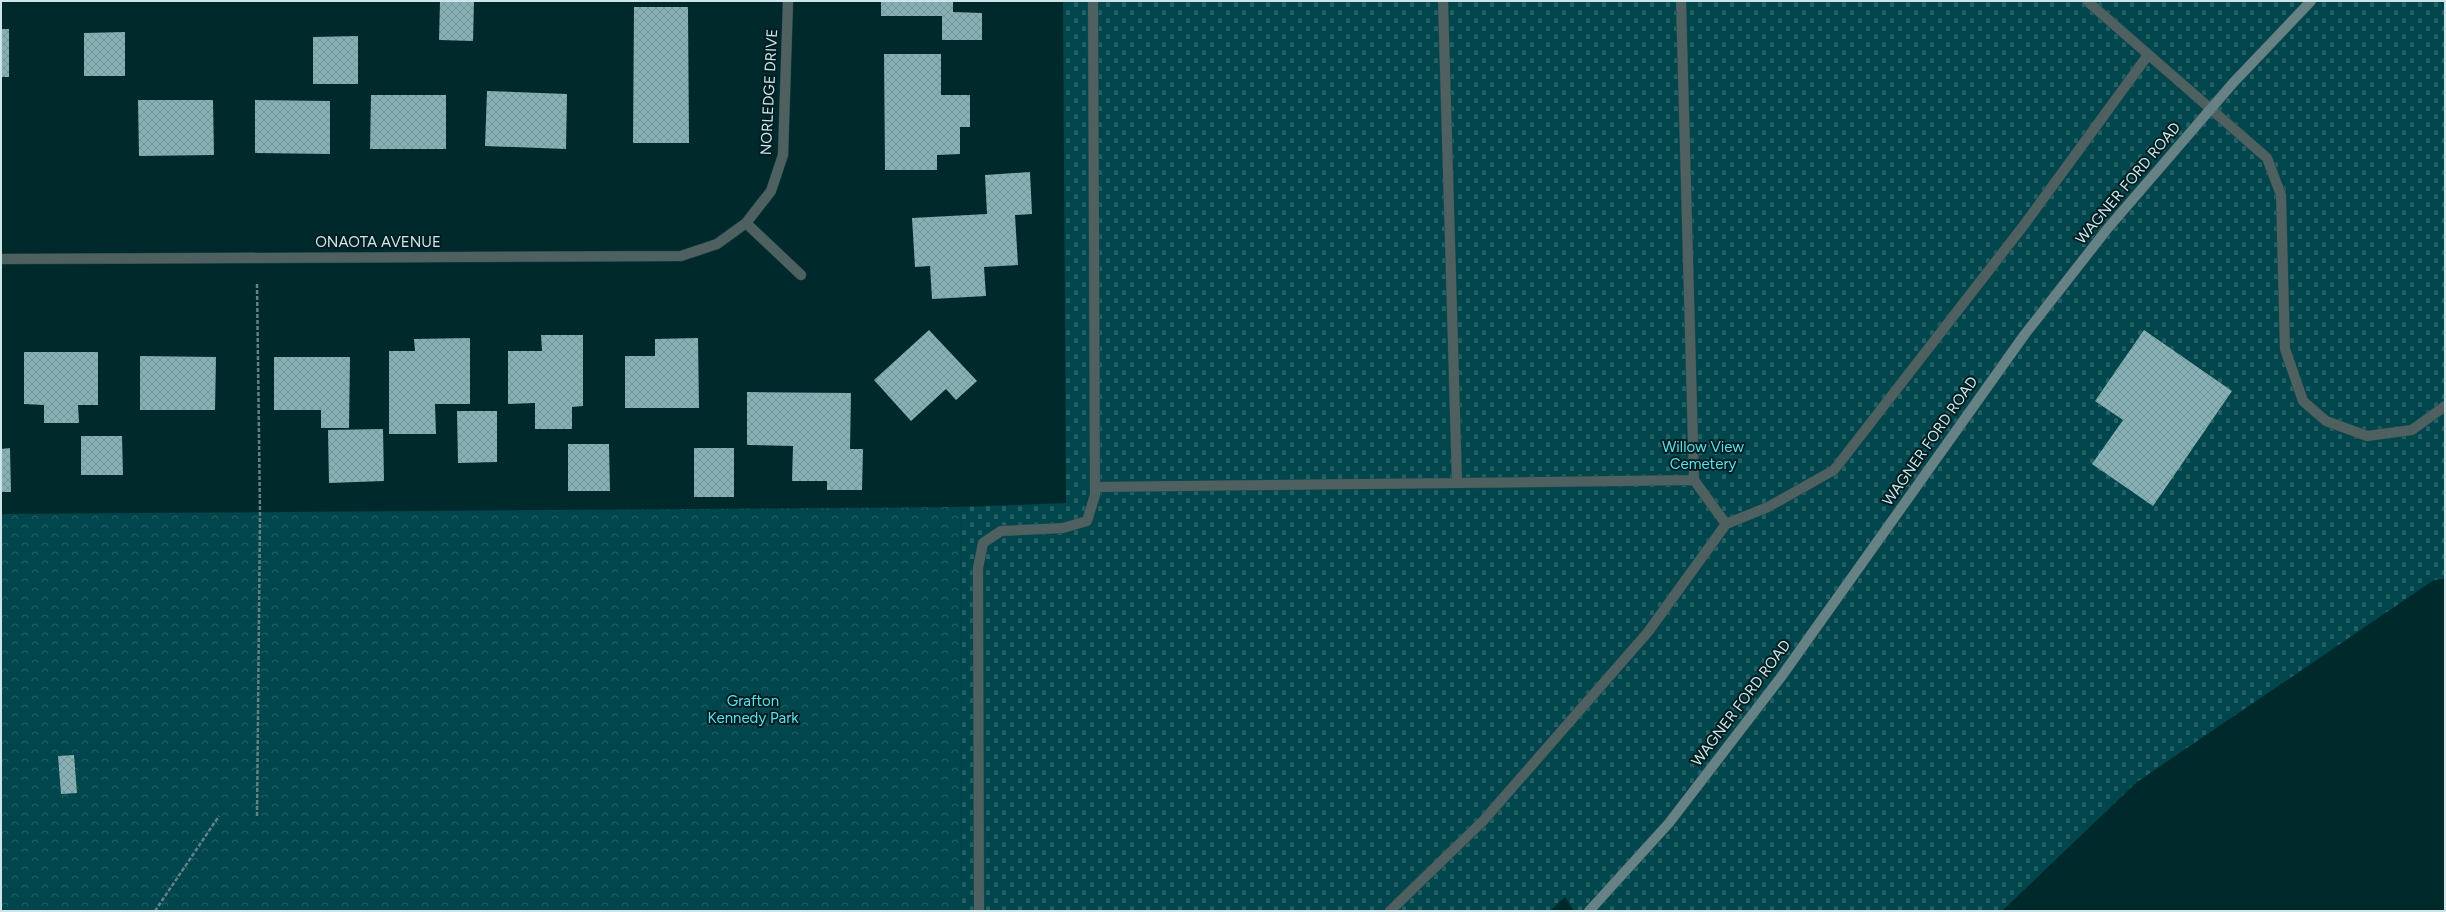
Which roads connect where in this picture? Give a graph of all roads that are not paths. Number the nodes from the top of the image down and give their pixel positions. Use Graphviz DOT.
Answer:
graph roads {
  1 [pos="788,1"];
  2 [pos="1093,1"];
  3 [pos="1443,1"];
  4 [pos="1682,1"];
  5 [pos="2087,1"];
  6 [pos="2311,1"];
  7 [pos="2148,55"];
  8 [pos="2210,110"];
  9 [pos="746,223"];
  10 [pos="1,259"];
  11 [pos="801,275"];
  12 [pos="2445,406"];
  13 [pos="1694,480"];
  14 [pos="1457,483"];
  15 [pos="1095,487"];
  16 [pos="1726,524"];
  17 [pos="979,911"];
  18 [pos="1390,911"];
  19 [pos="1589,911"];
  1 -- 9 [label="street, NORLEDGE DRIVE"];
  2 -- 15 [label="street"];
  3 -- 14 [label="street"];
  4 -- 13 [label="street"];
  5 -- 7 [label="street"];
  6 -- 8 [label="main road, WAGNER FORD ROAD"];
  7 -- 8 [label="street"];
  7 -- 16 [label="street"];
  8 -- 12 [label="street"];
  8 -- 19 [label="main road, WAGNER FORD ROAD"];
  9 -- 10 [label="street, ONAOTA AVENUE"];
  9 -- 11 [label="street"];
  13 -- 14 [label="street"];
  13 -- 16 [label="street"];
  14 -- 15 [label="street"];
  15 -- 17 [label="street"];
  16 -- 18 [label="street"];
}
